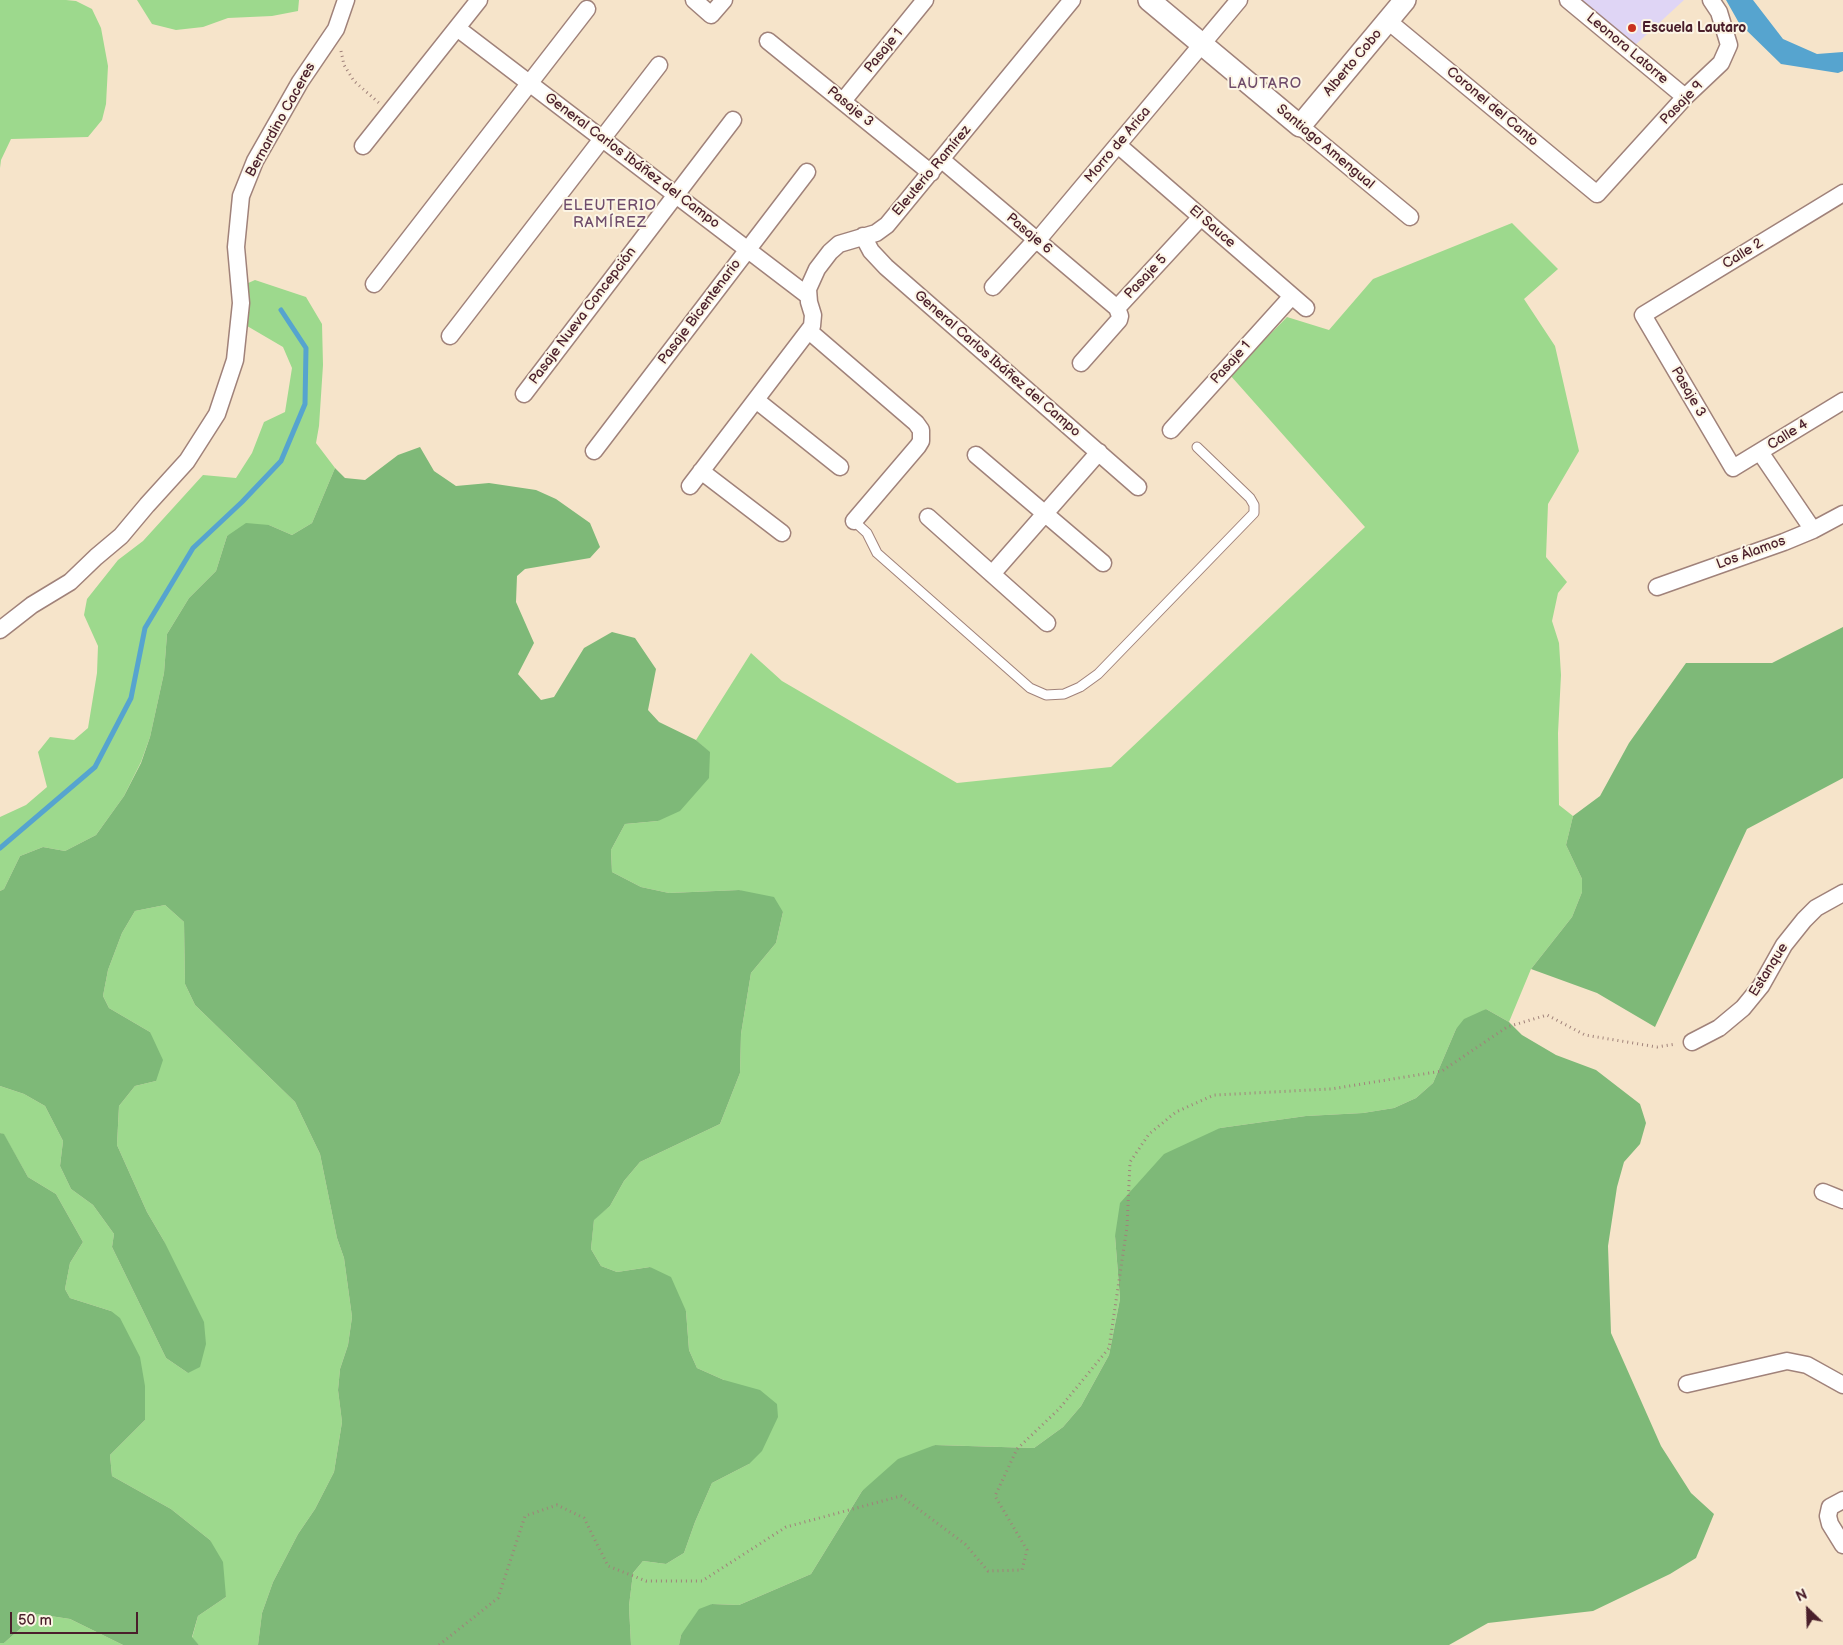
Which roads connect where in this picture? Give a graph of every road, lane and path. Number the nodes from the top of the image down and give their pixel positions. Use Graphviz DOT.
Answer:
graph roads {
  1 [pos="346,0"];
  2 [pos="479,0"];
  3 [pos="694,0"];
  4 [pos="724,0"];
  5 [pos="926,0"];
  6 [pos="1072,0"];
  7 [pos="1149,0"];
  8 [pos="1239,0"];
  9 [pos="1405,0"];
  10 [pos="1568,0"];
  11 [pos="1712,0"];
  12 [pos="587,9"];
  13 [pos="1388,21"];
  14 [pos="457,28"];
  15 [pos="336,29"];
  16 [pos="768,41"];
  17 [pos="1203,44"];
  18 [pos="659,65"];
  19 [pos="530,83"];
  20 [pos="1685,97"];
  21 [pos="843,102"];
  22 [pos="390,112"];
  23 [pos="733,120"];
  24 [pos="1300,126"];
  25 [pos="602,138"];
  26 [pos="1118,145"];
  27 [pos="363,146"];
  28 [pos="942,160"];
  29 [pos="807,172"];
  30 [pos="931,172"];
  31 [pos="1843,193"];
  32 [pos="676,194"];
  33 [pos="1597,194"];
  34 [pos="1201,217"];
  35 [pos="1410,217"];
  36 [pos="863,236"];
  37 [pos="1037,241"];
  38 [pos="748,250"];
  39 [pos="374,284"];
  40 [pos="993,287"];
  41 [pos="807,295"];
  42 [pos="1292,296"];
  43 [pos="1117,308"];
  44 [pos="1306,308"];
  45 [pos="1643,315"];
  46 [pos="808,331"];
  47 [pos="450,336"];
  48 [pos="1081,363"];
  49 [pos="524,394"];
  50 [pos="756,400"];
  51 [pos="1843,401"];
  52 [pos="1171,430"];
  53 [pos="1197,447"];
  54 [pos="594,451"];
  55 [pos="1098,452"];
  56 [pos="1760,452"];
  57 [pos="976,455"];
  58 [pos="840,467"];
  59 [pos="1734,468"];
  60 [pos="701,470"];
  61 [pos="690,486"];
  62 [pos="1138,486"];
  63 [pos="1045,514"];
  64 [pos="1843,514"];
  65 [pos="928,517"];
  66 [pos="854,521"];
  67 [pos="1813,530"];
  68 [pos="782,534"];
  69 [pos="1103,563"];
  70 [pos="992,574"];
  71 [pos="1657,587"];
  72 [pos="1047,623"];
  73 [pos="0,630"];
  74 [pos="1843,893"];
  75 [pos="1692,1042"];
  76 [pos="1823,1192"];
  77 [pos="1843,1200"];
  78 [pos="1687,1384"];
  79 [pos="1843,1385"];
  80 [pos="1843,1500"];
  81 [pos="1843,1545"];
  82 [pos="439,1645"];
  1 -- 15 [label="street, Bernardino Caceres"];
  2 -- 14 [label="street"];
  3 -- 4 [label="street"];
  5 -- 21 [label="street, Pasaje 1"];
  6 -- 28 [label="street, Eleuterio Ramírez"];
  7 -- 17 [label="street, Santiago Amengual"];
  8 -- 17 [label="street, Morro de Arica"];
  9 -- 13 [label="street, Alberto Cobo"];
  10 -- 20 [label="street, Leonora Latorre"];
  11 -- 20 [label="street, Pasaje 9"];
  12 -- 19 [label="street"];
  13 -- 24 [label="street, Alberto Cobo"];
  13 -- 33 [label="street, Coronel del Canto"];
  14 -- 19 [label="street, General Carlos Ibáñez del Campo"];
  14 -- 22 [label="street"];
  15 -- 22 [label="path"];
  15 -- 73 [label="street, Bernardino Caceres"];
  16 -- 21 [label="street, Pasaje 3"];
  17 -- 24 [label="street, Santiago Amengual"];
  17 -- 26 [label="street, Morro de Arica"];
  18 -- 25 [label="street"];
  19 -- 25 [label="street, General Carlos Ibáñez del Campo"];
  19 -- 39 [label="street"];
  20 -- 33 [label="street, Pasaje 9"];
  21 -- 30 [label="street, Pasaje 3"];
  22 -- 27 [label="street"];
  23 -- 32 [label="street, Pasaje Nueva Concepción"];
  24 -- 35 [label="street, Santiago Amengual"];
  25 -- 32 [label="street, General Carlos Ibáñez del Campo"];
  25 -- 47 [label="street"];
  26 -- 34 [label="street, El Sauce"];
  26 -- 37 [label="street, Morro de Arica"];
  28 -- 30 [label="street, Eleuterio Ramírez"];
  28 -- 37 [label="street, Pasaje 6"];
  29 -- 38 [label="street, Pasaje Bicentenario"];
  30 -- 36 [label="street, Eleuterio Ramírez"];
  31 -- 45 [label="street, Calle 2"];
  32 -- 38 [label="street, General Carlos Ibáñez del Campo"];
  32 -- 49 [label="street, Pasaje Nueva Concepción"];
  34 -- 42 [label="street, El Sauce"];
  34 -- 43 [label="street, Pasaje 5"];
  36 -- 41 [label="street, Eleuterio Ramírez"];
  36 -- 55 [label="street, General Carlos Ibáñez del Campo"];
  37 -- 40 [label="street, Morro de Arica"];
  37 -- 43 [label="street, Pasaje 6"];
  38 -- 41 [label="street, General Carlos Ibáñez del Campo"];
  38 -- 54 [label="street, Pasaje Bicentenario"];
  41 -- 46 [label="street"];
  42 -- 44 [label="street, El Sauce"];
  42 -- 52 [label="street, Pasaje 1"];
  43 -- 48 [label="street, Pasaje 5"];
  45 -- 59 [label="street, Pasaje 3"];
  46 -- 50 [label="street"];
  46 -- 66 [label="street"];
  50 -- 58 [label="street"];
  50 -- 60 [label="street"];
  51 -- 56 [label="street, Calle 4"];
  53 -- 66 [label="lane"];
  55 -- 62 [label="street, General Carlos Ibáñez del Campo"];
  55 -- 63 [label="street"];
  56 -- 59 [label="street, Calle 4"];
  56 -- 67 [label="street"];
  57 -- 63 [label="street"];
  60 -- 61 [label="street"];
  60 -- 68 [label="street"];
  63 -- 69 [label="street"];
  63 -- 70 [label="street"];
  64 -- 67 [label="street, Los Álamos"];
  65 -- 70 [label="street"];
  67 -- 71 [label="street, Los Álamos"];
  70 -- 72 [label="street"];
  74 -- 75 [label="street, Estanque"];
  75 -- 82 [label="path"];
  76 -- 77 [label="street"];
  78 -- 79 [label="street"];
  80 -- 81 [label="street"];
}
